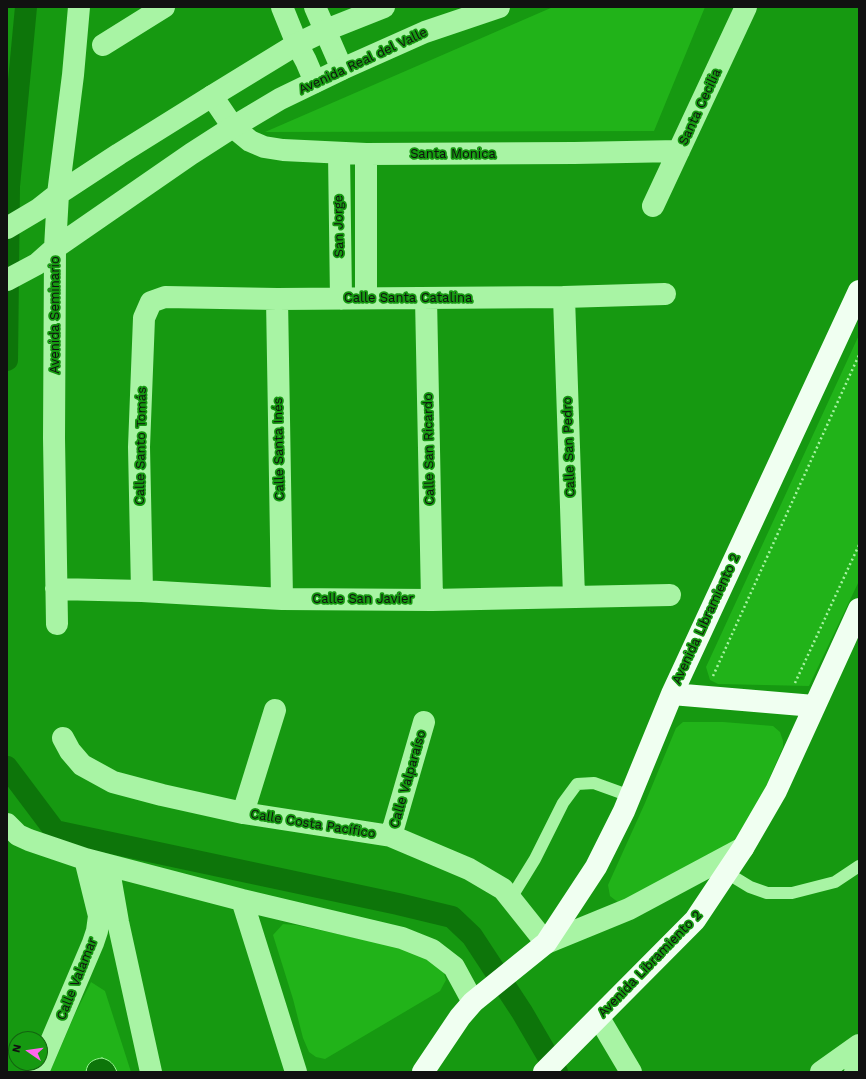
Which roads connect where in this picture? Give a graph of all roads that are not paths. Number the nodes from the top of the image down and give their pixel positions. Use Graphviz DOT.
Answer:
graph roads {
  1 [pos="79,7"];
  2 [pos="164,7"];
  3 [pos="282,7"];
  4 [pos="315,7"];
  5 [pos="384,7"];
  6 [pos="499,7"];
  7 [pos="746,7"];
  8 [pos="326,30"];
  9 [pos="297,44"];
  10 [pos="103,45"];
  11 [pos="342,69"];
  12 [pos="315,82"];
  13 [pos="212,96"];
  14 [pos="233,127"];
  15 [pos="679,151"];
  16 [pos="339,153"];
  17 [pos="366,154"];
  18 [pos="58,194"];
  19 [pos="653,206"];
  20 [pos="7,228"];
  21 [pos="55,248"];
  22 [pos="7,280"];
  23 [pos="859,291"];
  24 [pos="665,294"];
  25 [pos="564,297"];
  26 [pos="366,298"];
  27 [pos="426,298"];
  28 [pos="276,299"];
  29 [pos="340,299"];
  30 [pos="151,302"];
  31 [pos="56,589"];
  32 [pos="142,591"];
  33 [pos="670,595"];
  34 [pos="574,597"];
  35 [pos="282,599"];
  36 [pos="432,600"];
  37 [pos="857,620"];
  38 [pos="57,624"];
  39 [pos="672,694"];
  40 [pos="814,706"];
  41 [pos="275,710"];
  42 [pos="424,722"];
  43 [pos="63,738"];
  44 [pos="630,796"];
  45 [pos="243,813"];
  46 [pos="11,833"];
  47 [pos="391,836"];
  48 [pos="743,848"];
  49 [pos="85,859"];
  50 [pos="108,865"];
  51 [pos="859,866"];
  52 [pos="727,873"];
  53 [pos="511,898"];
  54 [pos="242,900"];
  55 [pos="546,943"];
  56 [pos="473,1002"];
  57 [pos="599,1018"];
  58 [pos="859,1045"];
  59 [pos="859,1069"];
  60 [pos="38,1072"];
  61 [pos="151,1072"];
  62 [pos="296,1072"];
  63 [pos="423,1072"];
  64 [pos="544,1072"];
  65 [pos="631,1072"];
  66 [pos="821,1072"];
  67 [pos="855,1072"];
  1 -- 18 [label="street, Avenida Seminario"];
  2 -- 10 [label="street"];
  3 -- 9 [label="street"];
  4 -- 8 [label="street"];
  5 -- 8 [label="street"];
  6 -- 11 [label="street, Avenida Real del Valle"];
  7 -- 15 [label="street, Santa Cecilia"];
  8 -- 9 [label="street"];
  8 -- 11 [label="street"];
  9 -- 12 [label="street"];
  9 -- 13 [label="street"];
  11 -- 12 [label="street, Avenida Real del Valle"];
  12 -- 14 [label="street, Avenida Real del Valle"];
  13 -- 14 [label="street"];
  13 -- 18 [label="street"];
  14 -- 16 [label="street, Santa Monica"];
  14 -- 21 [label="street, Avenida Real del Valle"];
  15 -- 17 [label="street, Santa Monica"];
  15 -- 19 [label="street, Santa Cecilia"];
  16 -- 17 [label="street, Santa Monica"];
  16 -- 29 [label="street, San Jorge"];
  17 -- 26 [label="street"];
  18 -- 20 [label="street"];
  18 -- 21 [label="street, Avenida Seminario"];
  21 -- 22 [label="street, Avenida Real del Valle"];
  21 -- 31 [label="street, Avenida Seminario"];
  23 -- 39 [label="main road, Avenida Libramiento 2"];
  24 -- 25 [label="street, Calle Santa Catalina"];
  25 -- 27 [label="street, Calle Santa Catalina"];
  25 -- 34 [label="street, Calle San Pedro"];
  26 -- 27 [label="street, Calle Santa Catalina"];
  26 -- 29 [label="street, Calle Santa Catalina"];
  27 -- 36 [label="street, Calle San Ricardo"];
  28 -- 29 [label="street, Calle Santa Catalina"];
  28 -- 30 [label="street, Calle Santa Catalina"];
  28 -- 35 [label="street, Calle Santa Inés"];
  30 -- 32 [label="street, Calle Santo Tomás"];
  31 -- 32 [label="street, Calle San Javier"];
  31 -- 38 [label="street, Avenida Seminario"];
  32 -- 35 [label="street, Calle San Javier"];
  33 -- 34 [label="street, Calle San Javier"];
  34 -- 36 [label="street, Calle San Javier"];
  35 -- 36 [label="street, Calle San Javier"];
  37 -- 40 [label="main road, Avenida Libramiento 2"];
  39 -- 40 [label="main road"];
  39 -- 44 [label="main road, Avenida Libramiento 2"];
  40 -- 48 [label="main road, Avenida Libramiento 2"];
  41 -- 45 [label="street"];
  42 -- 47 [label="street, Calle Valparaíso"];
  43 -- 45 [label="street, Calle Costa Pacífico"];
  44 -- 53 [label="lane"];
  44 -- 55 [label="main road, Avenida Libramiento 2"];
  45 -- 47 [label="street, Calle Costa Pacífico"];
  46 -- 49 [label="street"];
  47 -- 53 [label="street, Calle Costa Pacífico"];
  48 -- 52 [label="main road, Avenida Libramiento 2"];
  48 -- 55 [label="street"];
  49 -- 50 [label="street"];
  49 -- 60 [label="street, Calle Valamar"];
  50 -- 54 [label="street"];
  50 -- 61 [label="street"];
  51 -- 52 [label="lane"];
  52 -- 57 [label="main road, Avenida Libramiento 2"];
  53 -- 55 [label="street, Calle Costa Pacífico"];
  54 -- 56 [label="street"];
  54 -- 62 [label="street"];
  55 -- 56 [label="main road, Avenida Libramiento 2"];
  56 -- 63 [label="main road, Avenida Libramiento 2"];
  57 -- 64 [label="main road, Avenida Libramiento 2"];
  57 -- 65 [label="street"];
  58 -- 66 [label="street"];
  59 -- 67 [label="street"];
}
